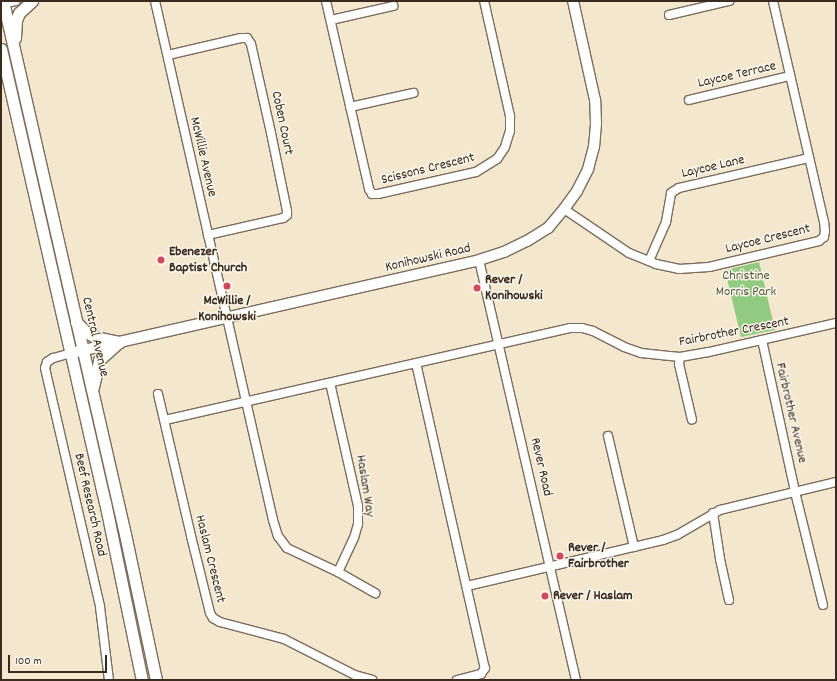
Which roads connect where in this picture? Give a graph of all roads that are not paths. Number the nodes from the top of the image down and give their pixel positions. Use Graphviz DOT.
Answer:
graph roads {
  1 [pos="16,1"];
  2 [pos="32,1"];
  3 [pos="155,1"];
  4 [pos="326,1"];
  5 [pos="484,1"];
  6 [pos="573,1"];
  7 [pos="729,1"];
  8 [pos="773,1"];
  9 [pos="2,3"];
  10 [pos="393,6"];
  11 [pos="669,15"];
  12 [pos="331,20"];
  13 [pos="14,48"];
  14 [pos="1,49"];
  15 [pos="168,55"];
  16 [pos="790,76"];
  17 [pos="413,93"];
  18 [pos="689,100"];
  19 [pos="350,107"];
  20 [pos="809,158"];
  21 [pos="564,209"];
  22 [pos="208,235"];
  23 [pos="479,260"];
  24 [pos="649,262"];
  25 [pos="227,318"];
  26 [pos="76,322"];
  27 [pos="836,323"];
  28 [pos="762,340"];
  29 [pos="119,342"];
  30 [pos="499,344"];
  31 [pos="83,351"];
  32 [pos="71,354"];
  33 [pos="680,357"];
  34 [pos="416,362"];
  35 [pos="330,383"];
  36 [pos="93,391"];
  37 [pos="158,394"];
  38 [pos="246,401"];
  39 [pos="165,420"];
  40 [pos="692,420"];
  41 [pos="608,436"];
  42 [pos="836,482"];
  43 [pos="795,492"];
  44 [pos="713,513"];
  45 [pos="634,547"];
  46 [pos="551,567"];
  47 [pos="338,572"];
  48 [pos="467,586"];
  49 [pos="375,593"];
  50 [pos="729,600"];
  51 [pos="823,605"];
  52 [pos="109,680"];
  53 [pos="142,680"];
  54 [pos="156,680"];
  55 [pos="372,680"];
  56 [pos="457,680"];
  57 [pos="576,680"];
  1 -- 9 [label="street"];
  2 -- 13 [label="main road"];
  3 -- 15 [label="street, McWillie Avenue"];
  4 -- 12 [label="street, Scissons Crescent"];
  5 -- 19 [label="street, Scissons Crescent"];
  6 -- 21 [label="street, Konihowski Road"];
  7 -- 11 [label="street"];
  8 -- 16 [label="street, Laycoe Crescent"];
  9 -- 13 [label="main road, Central Avenue"];
  10 -- 12 [label="street"];
  12 -- 19 [label="street, Scissons Crescent"];
  13 -- 26 [label="main road, Central Avenue"];
  14 -- 32 [label="main road, Central Avenue"];
  15 -- 22 [label="street, McWillie Avenue"];
  15 -- 22 [label="street, Coben Court"];
  16 -- 18 [label="street, Laycoe Terrace"];
  16 -- 20 [label="street, Laycoe Crescent"];
  17 -- 19 [label="street"];
  20 -- 24 [label="street, Laycoe Lane"];
  20 -- 24 [label="street, Laycoe Crescent"];
  21 -- 23 [label="street, Konihowski Road"];
  21 -- 24 [label="street, Laycoe Crescent"];
  22 -- 25 [label="street, McWillie Avenue"];
  23 -- 25 [label="street, Konihowski Road"];
  23 -- 30 [label="street, Rever Road"];
  25 -- 29 [label="street, Konihowski Road"];
  25 -- 38 [label="street"];
  26 -- 29 [label="main road"];
  26 -- 31 [label="main road, Central Avenue"];
  27 -- 28 [label="street, Fairbrother Crescent"];
  28 -- 33 [label="street, Fairbrother Crescent"];
  28 -- 43 [label="street, Fairbrother Avenue"];
  29 -- 31 [label="street, Konihowski Road"];
  29 -- 36 [label="main road"];
  30 -- 33 [label="street, Fairbrother Crescent"];
  30 -- 34 [label="street"];
  30 -- 46 [label="street, Rever Road"];
  31 -- 32 [label="street, Konihowski Road"];
  31 -- 36 [label="main road, Central Avenue"];
  32 -- 52 [label="street, Beef Research Road"];
  32 -- 53 [label="main road, Central Avenue"];
  33 -- 40 [label="street"];
  34 -- 35 [label="street"];
  34 -- 48 [label="street"];
  35 -- 38 [label="street"];
  35 -- 47 [label="street, Haslam Way"];
  36 -- 54 [label="main road, Central Avenue"];
  37 -- 39 [label="street"];
  38 -- 39 [label="street"];
  38 -- 47 [label="street"];
  39 -- 55 [label="street, Haslam Crescent"];
  41 -- 45 [label="street"];
  42 -- 43 [label="street"];
  43 -- 44 [label="street"];
  43 -- 51 [label="street, Fairbrother Avenue"];
  44 -- 45 [label="street"];
  44 -- 50 [label="street"];
  45 -- 46 [label="street"];
  46 -- 48 [label="street"];
  46 -- 57 [label="street, Rever Road"];
  47 -- 49 [label="street"];
  48 -- 56 [label="street"];
}
